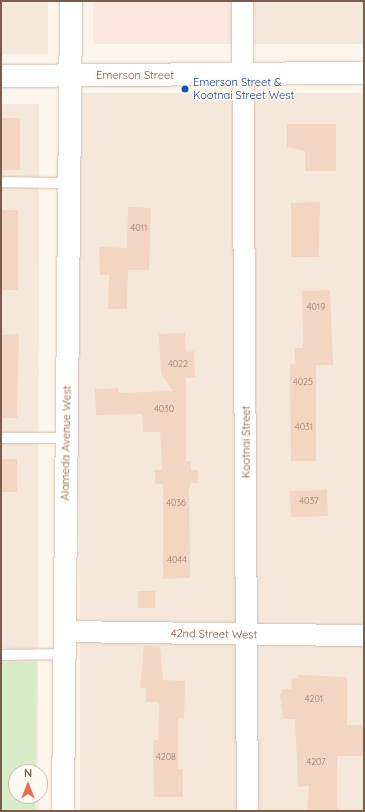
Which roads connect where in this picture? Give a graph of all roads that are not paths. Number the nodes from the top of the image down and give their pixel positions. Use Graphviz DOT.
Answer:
graph roads {
  1 [pos="70,1"];
  2 [pos="242,1"];
  3 [pos="364,73"];
  4 [pos="243,74"];
  5 [pos="69,75"];
  6 [pos="1,76"];
  7 [pos="1,182"];
  8 [pos="68,183"];
  9 [pos="1,438"];
  10 [pos="66,438"];
  11 [pos="64,631"];
  12 [pos="247,635"];
  13 [pos="364,635"];
  14 [pos="64,654"];
  15 [pos="1,655"];
  16 [pos="63,811"];
  17 [pos="247,811"];
  1 -- 5 [label="street, Alameda Avenue West"];
  2 -- 4 [label="street, Kootnai Street"];
  3 -- 4 [label="street, Emerson Street"];
  4 -- 5 [label="street, Emerson Street"];
  4 -- 12 [label="street, Kootnai Street"];
  5 -- 6 [label="street, Emerson Street"];
  5 -- 8 [label="street, Alameda Avenue West"];
  7 -- 8 [label="lane"];
  8 -- 10 [label="street, Alameda Avenue West"];
  9 -- 10 [label="lane"];
  10 -- 11 [label="street, Alameda Avenue West"];
  11 -- 12 [label="street, 42nd Street West"];
  11 -- 14 [label="street, Alameda Avenue West"];
  12 -- 13 [label="street, 42nd Street West"];
  12 -- 17 [label="street, Kootnai Street"];
  14 -- 15 [label="lane"];
  14 -- 16 [label="street, Alameda Avenue West"];
}
